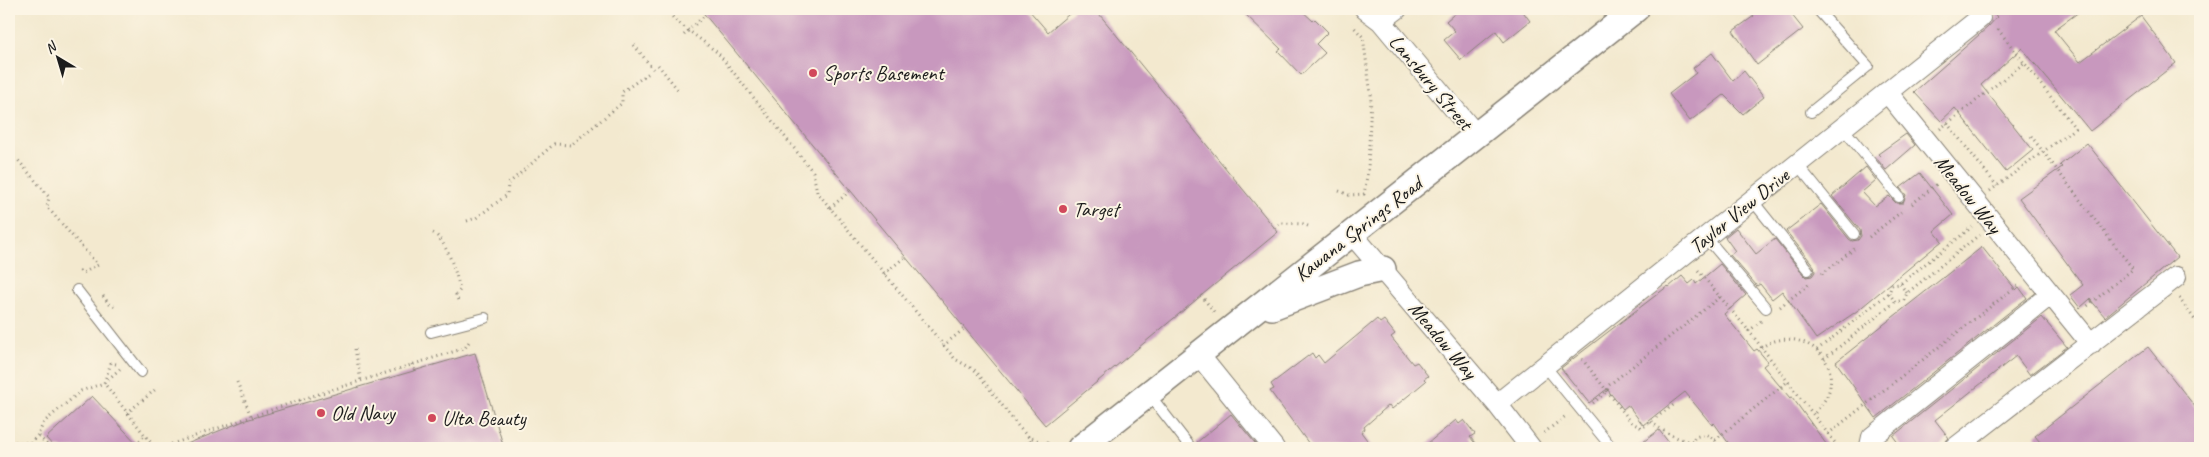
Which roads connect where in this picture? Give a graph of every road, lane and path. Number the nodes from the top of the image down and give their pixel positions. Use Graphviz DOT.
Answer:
graph roads {
  1 [pos="666,9"];
  2 [pos="1365,9"];
  3 [pos="1636,9"];
  4 [pos="1817,9"];
  5 [pos="705,15"];
  6 [pos="1389,15"];
  7 [pos="1980,18"];
  8 [pos="1351,25"];
  9 [pos="688,31"];
  10 [pos="684,35"];
  11 [pos="634,45"];
  12 [pos="2024,62"];
  13 [pos="658,65"];
  14 [pos="653,69"];
  15 [pos="648,73"];
  16 [pos="679,91"];
  17 [pos="1887,92"];
  18 [pos="1811,112"];
  19 [pos="1947,123"];
  20 [pos="1843,128"];
  21 [pos="1476,136"];
  22 [pos="2031,136"];
  23 [pos="1926,141"];
  24 [pos="2043,152"];
  25 [pos="9,159"];
  26 [pos="1797,164"];
  27 [pos="1997,186"];
  28 [pos="851,190"];
  29 [pos="1339,191"];
  30 [pos="1943,191"];
  31 [pos="1900,197"];
  32 [pos="1752,200"];
  33 [pos="830,208"];
  34 [pos="1966,220"];
  35 [pos="467,221"];
  36 [pos="1982,226"];
  37 [pos="1310,227"];
  38 [pos="1274,228"];
  39 [pos="433,233"];
  40 [pos="1352,234"];
  41 [pos="1854,234"];
  42 [pos="1868,238"];
  43 [pos="1984,242"];
  44 [pos="1712,244"];
  45 [pos="1861,244"];
  46 [pos="906,256"];
  47 [pos="78,270"];
  48 [pos="1383,270"];
  49 [pos="1808,270"];
  50 [pos="884,274"];
  51 [pos="2012,278"];
  52 [pos="2171,280"];
  53 [pos="1900,284"];
  54 [pos="77,290"];
  55 [pos="1889,293"];
  56 [pos="1907,293"];
  57 [pos="2050,295"];
  58 [pos="103,296"];
  59 [pos="1201,296"];
  60 [pos="1720,297"];
  61 [pos="1895,302"];
  62 [pos="459,303"];
  63 [pos="118,308"];
  64 [pos="1766,308"];
  65 [pos="1777,309"];
  66 [pos="1214,312"];
  67 [pos="2200,315"];
  68 [pos="1248,316"];
  69 [pos="485,318"];
  70 [pos="1762,320"];
  71 [pos="2070,320"];
  72 [pos="965,328"];
  73 [pos="1748,331"];
  74 [pos="431,332"];
  75 [pos="472,339"];
  76 [pos="2091,344"];
  77 [pos="943,346"];
  78 [pos="1761,348"];
  79 [pos="355,349"];
  80 [pos="1817,350"];
  81 [pos="1199,355"];
  82 [pos="1581,358"];
  83 [pos="1824,358"];
  84 [pos="412,364"];
  85 [pos="1544,366"];
  86 [pos="415,371"];
  87 [pos="141,372"];
  88 [pos="361,381"];
  89 [pos="237,382"];
  90 [pos="1787,382"];
  91 [pos="104,383"];
  92 [pos="156,389"];
  93 [pos="1607,392"];
  94 [pos="1149,394"];
  95 [pos="300,400"];
  96 [pos="1497,404"];
  97 [pos="1676,404"];
  98 [pos="301,405"];
  99 [pos="127,413"];
  100 [pos="1813,415"];
  101 [pos="251,416"];
  102 [pos="1651,422"];
  103 [pos="1828,434"];
  104 [pos="38,435"];
  105 [pos="145,435"];
  106 [pos="1027,436"];
  107 [pos="1715,440"];
  108 [pos="1039,441"];
  109 [pos="15,442"];
  110 [pos="21,442"];
  111 [pos="1048,442"];
  112 [pos="1692,442"];
  113 [pos="28,448"];
  114 [pos="50,448"];
  115 [pos="130,448"];
  116 [pos="155,448"];
  117 [pos="168,448"];
  118 [pos="1038,448"];
  119 [pos="1080,448"];
  120 [pos="1191,448"];
  121 [pos="1274,448"];
  122 [pos="1531,448"];
  123 [pos="1612,448"];
  124 [pos="1690,448"];
  125 [pos="1716,448"];
  126 [pos="1839,448"];
  127 [pos="1871,448"];
  128 [pos="1955,448"];
  1 -- 9 [label="path"];
  2 -- 6 [label="street, Lansbury Street"];
  3 -- 21 [label="street, Kawana Springs Road"];
  4 -- 18 [label="lane"];
  5 -- 9 [label="path"];
  6 -- 21 [label="street, Lansbury Street"];
  7 -- 12 [label="path"];
  7 -- 17 [label="street, Taylor View Drive"];
  8 -- 29 [label="path"];
  9 -- 10 [label="path"];
  9 -- 33 [label="path"];
  11 -- 14 [label="path"];
  12 -- 19 [label="path"];
  12 -- 24 [label="path"];
  13 -- 16 [label="path"];
  15 -- 35 [label="path"];
  17 -- 20 [label="street, Taylor View Drive"];
  17 -- 23 [label="street, Meadow Way"];
  19 -- 23 [label="path"];
  19 -- 27 [label="path"];
  20 -- 26 [label="street, Taylor View Drive"];
  20 -- 31 [label="lane"];
  21 -- 40 [label="street, Kawana Springs Road"];
  22 -- 24 [label="path"];
  23 -- 36 [label="street, Meadow Way"];
  24 -- 27 [label="path"];
  24 -- 71 [label="path"];
  25 -- 47 [label="path"];
  26 -- 32 [label="street, Taylor View Drive"];
  26 -- 41 [label="lane"];
  27 -- 36 [label="path"];
  28 -- 33 [label="path"];
  30 -- 42 [label="path"];
  32 -- 44 [label="street, Taylor View Drive"];
  32 -- 49 [label="lane"];
  33 -- 50 [label="path"];
  34 -- 36 [label="path"];
  36 -- 43 [label="path"];
  36 -- 53 [label="path"];
  36 -- 56 [label="path"];
  36 -- 57 [label="street, Meadow Way"];
  37 -- 38 [label="path"];
  39 -- 62 [label="path"];
  40 -- 48 [label="street, Meadow Way"];
  40 -- 68 [label="street, Kawana Springs Road"];
  44 -- 60 [label="path"];
  44 -- 64 [label="lane"];
  44 -- 85 [label="street, Taylor View Drive"];
  45 -- 65 [label="path"];
  46 -- 50 [label="path"];
  48 -- 68 [label="street"];
  48 -- 96 [label="street, Meadow Way"];
  50 -- 77 [label="path"];
  51 -- 103 [label="path"];
  52 -- 67 [label="path"];
  52 -- 76 [label="street"];
  53 -- 55 [label="path"];
  53 -- 56 [label="path"];
  54 -- 87 [label="lane"];
  55 -- 61 [label="path"];
  55 -- 80 [label="path"];
  56 -- 61 [label="path"];
  57 -- 71 [label="street, Meadow Way"];
  57 -- 127 [label="street"];
  58 -- 63 [label="path"];
  59 -- 66 [label="path"];
  60 -- 73 [label="path"];
  60 -- 93 [label="path"];
  61 -- 83 [label="path"];
  68 -- 81 [label="street, Kawana Springs Road"];
  69 -- 74 [label="lane"];
  70 -- 73 [label="path"];
  71 -- 76 [label="street, Meadow Way"];
  72 -- 77 [label="path"];
  73 -- 78 [label="path"];
  75 -- 84 [label="path"];
  76 -- 128 [label="street"];
  77 -- 106 [label="path"];
  78 -- 80 [label="path"];
  78 -- 90 [label="path"];
  79 -- 88 [label="path"];
  80 -- 83 [label="path"];
  81 -- 94 [label="street, Kawana Springs Road"];
  81 -- 121 [label="street"];
  82 -- 93 [label="path"];
  83 -- 100 [label="path"];
  84 -- 86 [label="path"];
  84 -- 88 [label="path"];
  85 -- 96 [label="street, Taylor View Drive"];
  85 -- 123 [label="lane"];
  88 -- 95 [label="path"];
  89 -- 101 [label="path"];
  90 -- 100 [label="path"];
  90 -- 107 [label="path"];
  91 -- 91 [label="path"];
  91 -- 99 [label="path"];
  91 -- 104 [label="path"];
  92 -- 99 [label="path"];
  93 -- 102 [label="path"];
  94 -- 119 [label="street, Kawana Springs Road"];
  94 -- 120 [label="lane"];
  95 -- 98 [label="path"];
  95 -- 101 [label="path"];
  96 -- 122 [label="street, Meadow Way"];
  97 -- 102 [label="path"];
  99 -- 105 [label="path"];
  100 -- 103 [label="path"];
  101 -- 117 [label="path"];
  102 -- 112 [label="path"];
  103 -- 126 [label="path"];
  104 -- 110 [label="path"];
  104 -- 114 [label="path"];
  105 -- 115 [label="path"];
  105 -- 116 [label="path"];
  106 -- 108 [label="path"];
  106 -- 118 [label="path"];
  107 -- 112 [label="path"];
  107 -- 125 [label="path"];
  109 -- 110 [label="path"];
  110 -- 113 [label="path"];
  111 -- 118 [label="path"];
  112 -- 124 [label="path"];
}
